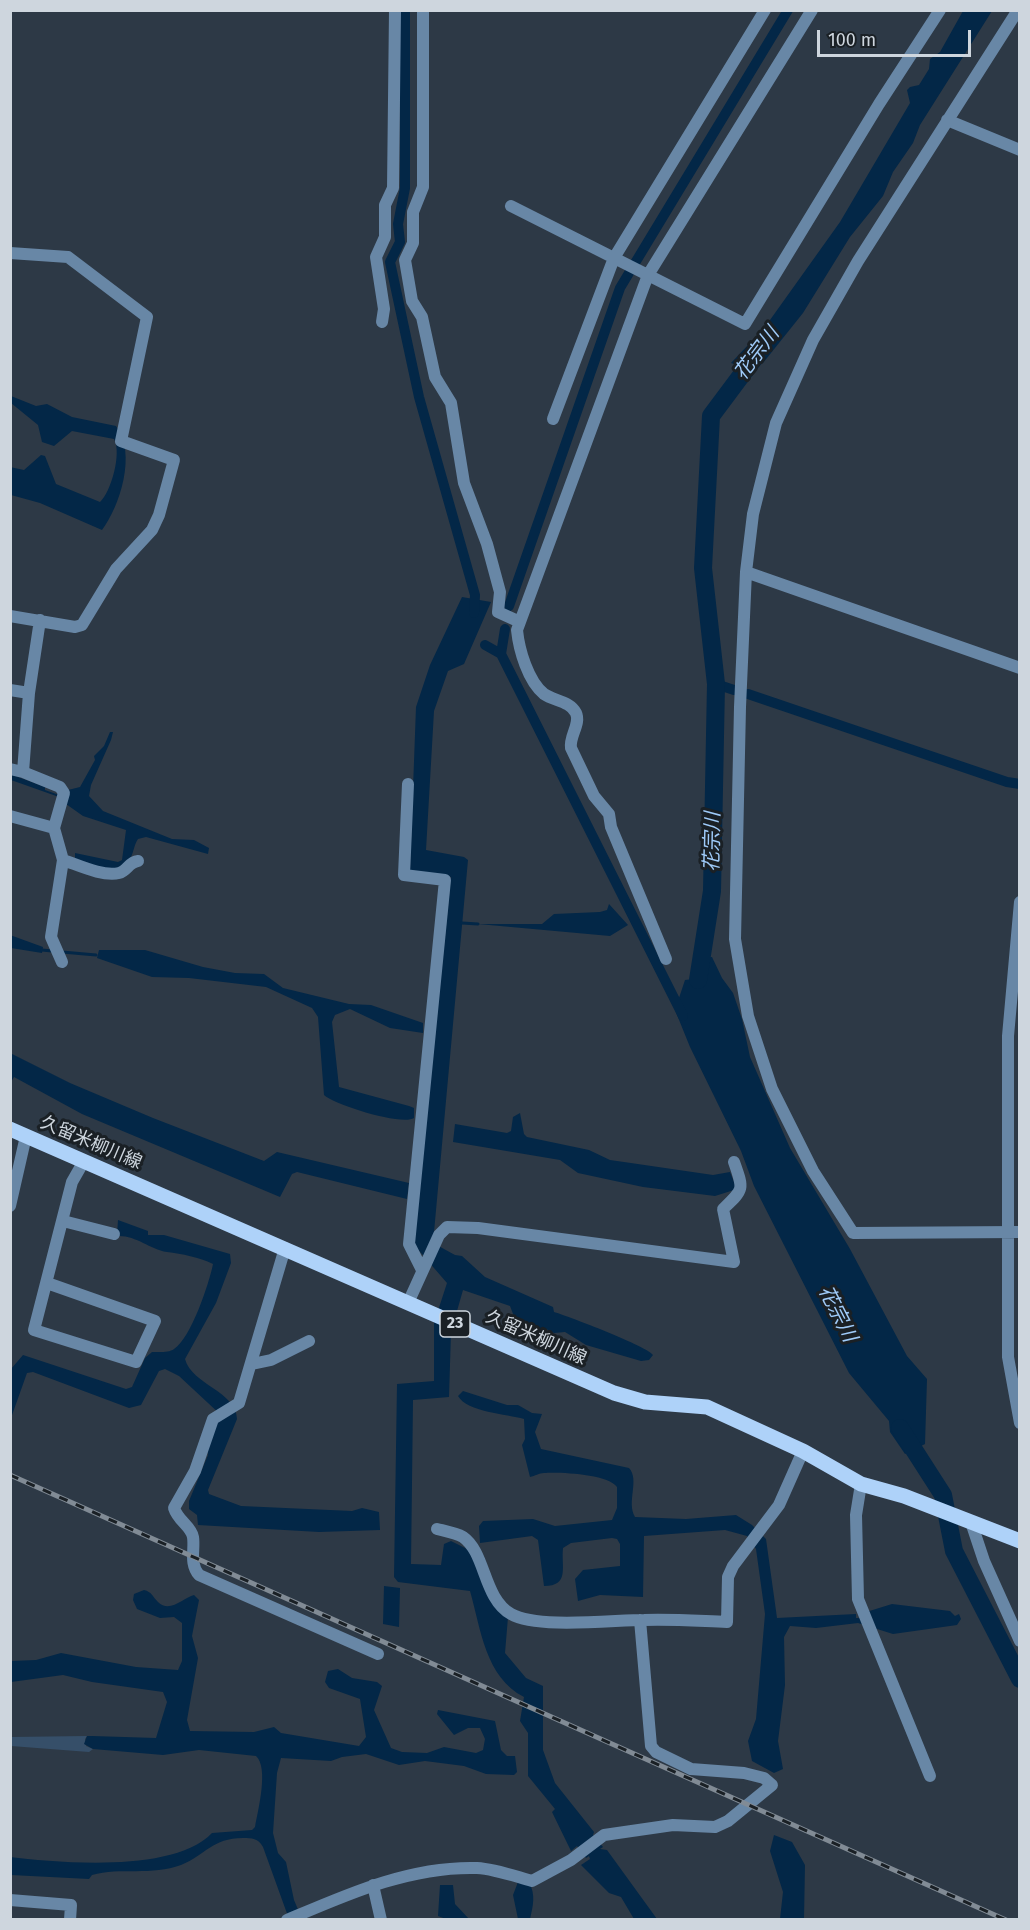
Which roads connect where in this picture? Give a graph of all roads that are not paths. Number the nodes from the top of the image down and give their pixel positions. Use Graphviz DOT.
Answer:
graph roads {
  1 [pos="395,10"];
  2 [pos="423,10"];
  3 [pos="765,10"];
  4 [pos="812,10"];
  5 [pos="940,10"];
  6 [pos="1018,10"];
  7 [pos="947,120"];
  8 [pos="1020,150"];
  9 [pos="511,206"];
  10 [pos="10,253"];
  11 [pos="614,258"];
  12 [pos="648,276"];
  13 [pos="382,322"];
  14 [pos="553,418"];
  15 [pos="746,572"];
  16 [pos="10,616"];
  17 [pos="40,620"];
  18 [pos="520,622"];
  19 [pos="1020,668"];
  20 [pos="10,690"];
  21 [pos="30,693"];
  22 [pos="10,769"];
  23 [pos="23,772"];
  24 [pos="408,784"];
  25 [pos="10,816"];
  26 [pos="54,828"];
  27 [pos="63,860"];
  28 [pos="138,861"];
  29 [pos="1020,902"];
  30 [pos="666,959"];
  31 [pos="62,962"];
  32 [pos="10,1129"];
  33 [pos="26,1136"];
  34 [pos="84,1161"];
  35 [pos="734,1162"];
  36 [pos="10,1206"];
  37 [pos="63,1221"];
  38 [pos="1014,1232"];
  39 [pos="114,1234"];
  40 [pos="285,1248"];
  41 [pos="422,1270"];
  42 [pos="47,1283"];
  43 [pos="408,1303"];
  44 [pos="309,1341"];
  45 [pos="252,1364"];
  46 [pos="1020,1423"];
  47 [pos="803,1451"];
  48 [pos="861,1484"];
  49 [pos="965,1520"];
  50 [pos="437,1529"];
  51 [pos="1020,1541"];
  52 [pos="640,1620"];
  53 [pos="1020,1641"];
  54 [pos="378,1654"];
  55 [pos="930,1776"];
  56 [pos="373,1885"];
  57 [pos="10,1900"];
  58 [pos="70,1920"];
  59 [pos="287,1920"];
  60 [pos="381,1920"];
  1 -- 13 [label="street"];
  2 -- 18 [label="street"];
  3 -- 11 [label="street"];
  4 -- 12 [label="street"];
  5 -- 12 [label="street"];
  6 -- 7 [label="street"];
  7 -- 8 [label="street"];
  7 -- 15 [label="street"];
  9 -- 11 [label="street"];
  10 -- 17 [label="street"];
  11 -- 12 [label="street"];
  11 -- 14 [label="street"];
  12 -- 18 [label="street"];
  15 -- 19 [label="street"];
  15 -- 38 [label="street"];
  16 -- 17 [label="street"];
  17 -- 21 [label="street"];
  18 -- 30 [label="street"];
  20 -- 21 [label="street"];
  21 -- 23 [label="street"];
  22 -- 23 [label="street"];
  23 -- 26 [label="street"];
  24 -- 41 [label="street"];
  25 -- 26 [label="street"];
  26 -- 27 [label="street"];
  27 -- 28 [label="street"];
  27 -- 31 [label="street"];
  29 -- 38 [label="street"];
  32 -- 33 [label="main road, 久留米柳川線 / 23"];
  33 -- 34 [label="main road, 久留米柳川線 / 23"];
  33 -- 36 [label="street"];
  34 -- 37 [label="street"];
  34 -- 40 [label="main road, 久留米柳川線 / 23"];
  35 -- 41 [label="street"];
  37 -- 39 [label="street"];
  37 -- 42 [label="street"];
  38 -- 46 [label="street"];
  40 -- 43 [label="main road, 久留米柳川線 / 23"];
  40 -- 45 [label="street"];
  41 -- 43 [label="street"];
  42 -- 42 [label="street"];
  43 -- 47 [label="main road, 久留米柳川線 / 23"];
  44 -- 45 [label="street"];
  45 -- 54 [label="street"];
  47 -- 48 [label="main road, 久留米柳川線 / 23"];
  47 -- 52 [label="street"];
  48 -- 49 [label="main road, 久留米柳川線 / 23"];
  48 -- 55 [label="street"];
  49 -- 51 [label="main road, 久留米柳川線 / 23"];
  49 -- 53 [label="street"];
  50 -- 52 [label="street"];
  52 -- 56 [label="street"];
  56 -- 59 [label="street"];
  56 -- 60 [label="street"];
  57 -- 58 [label="street"];
}
